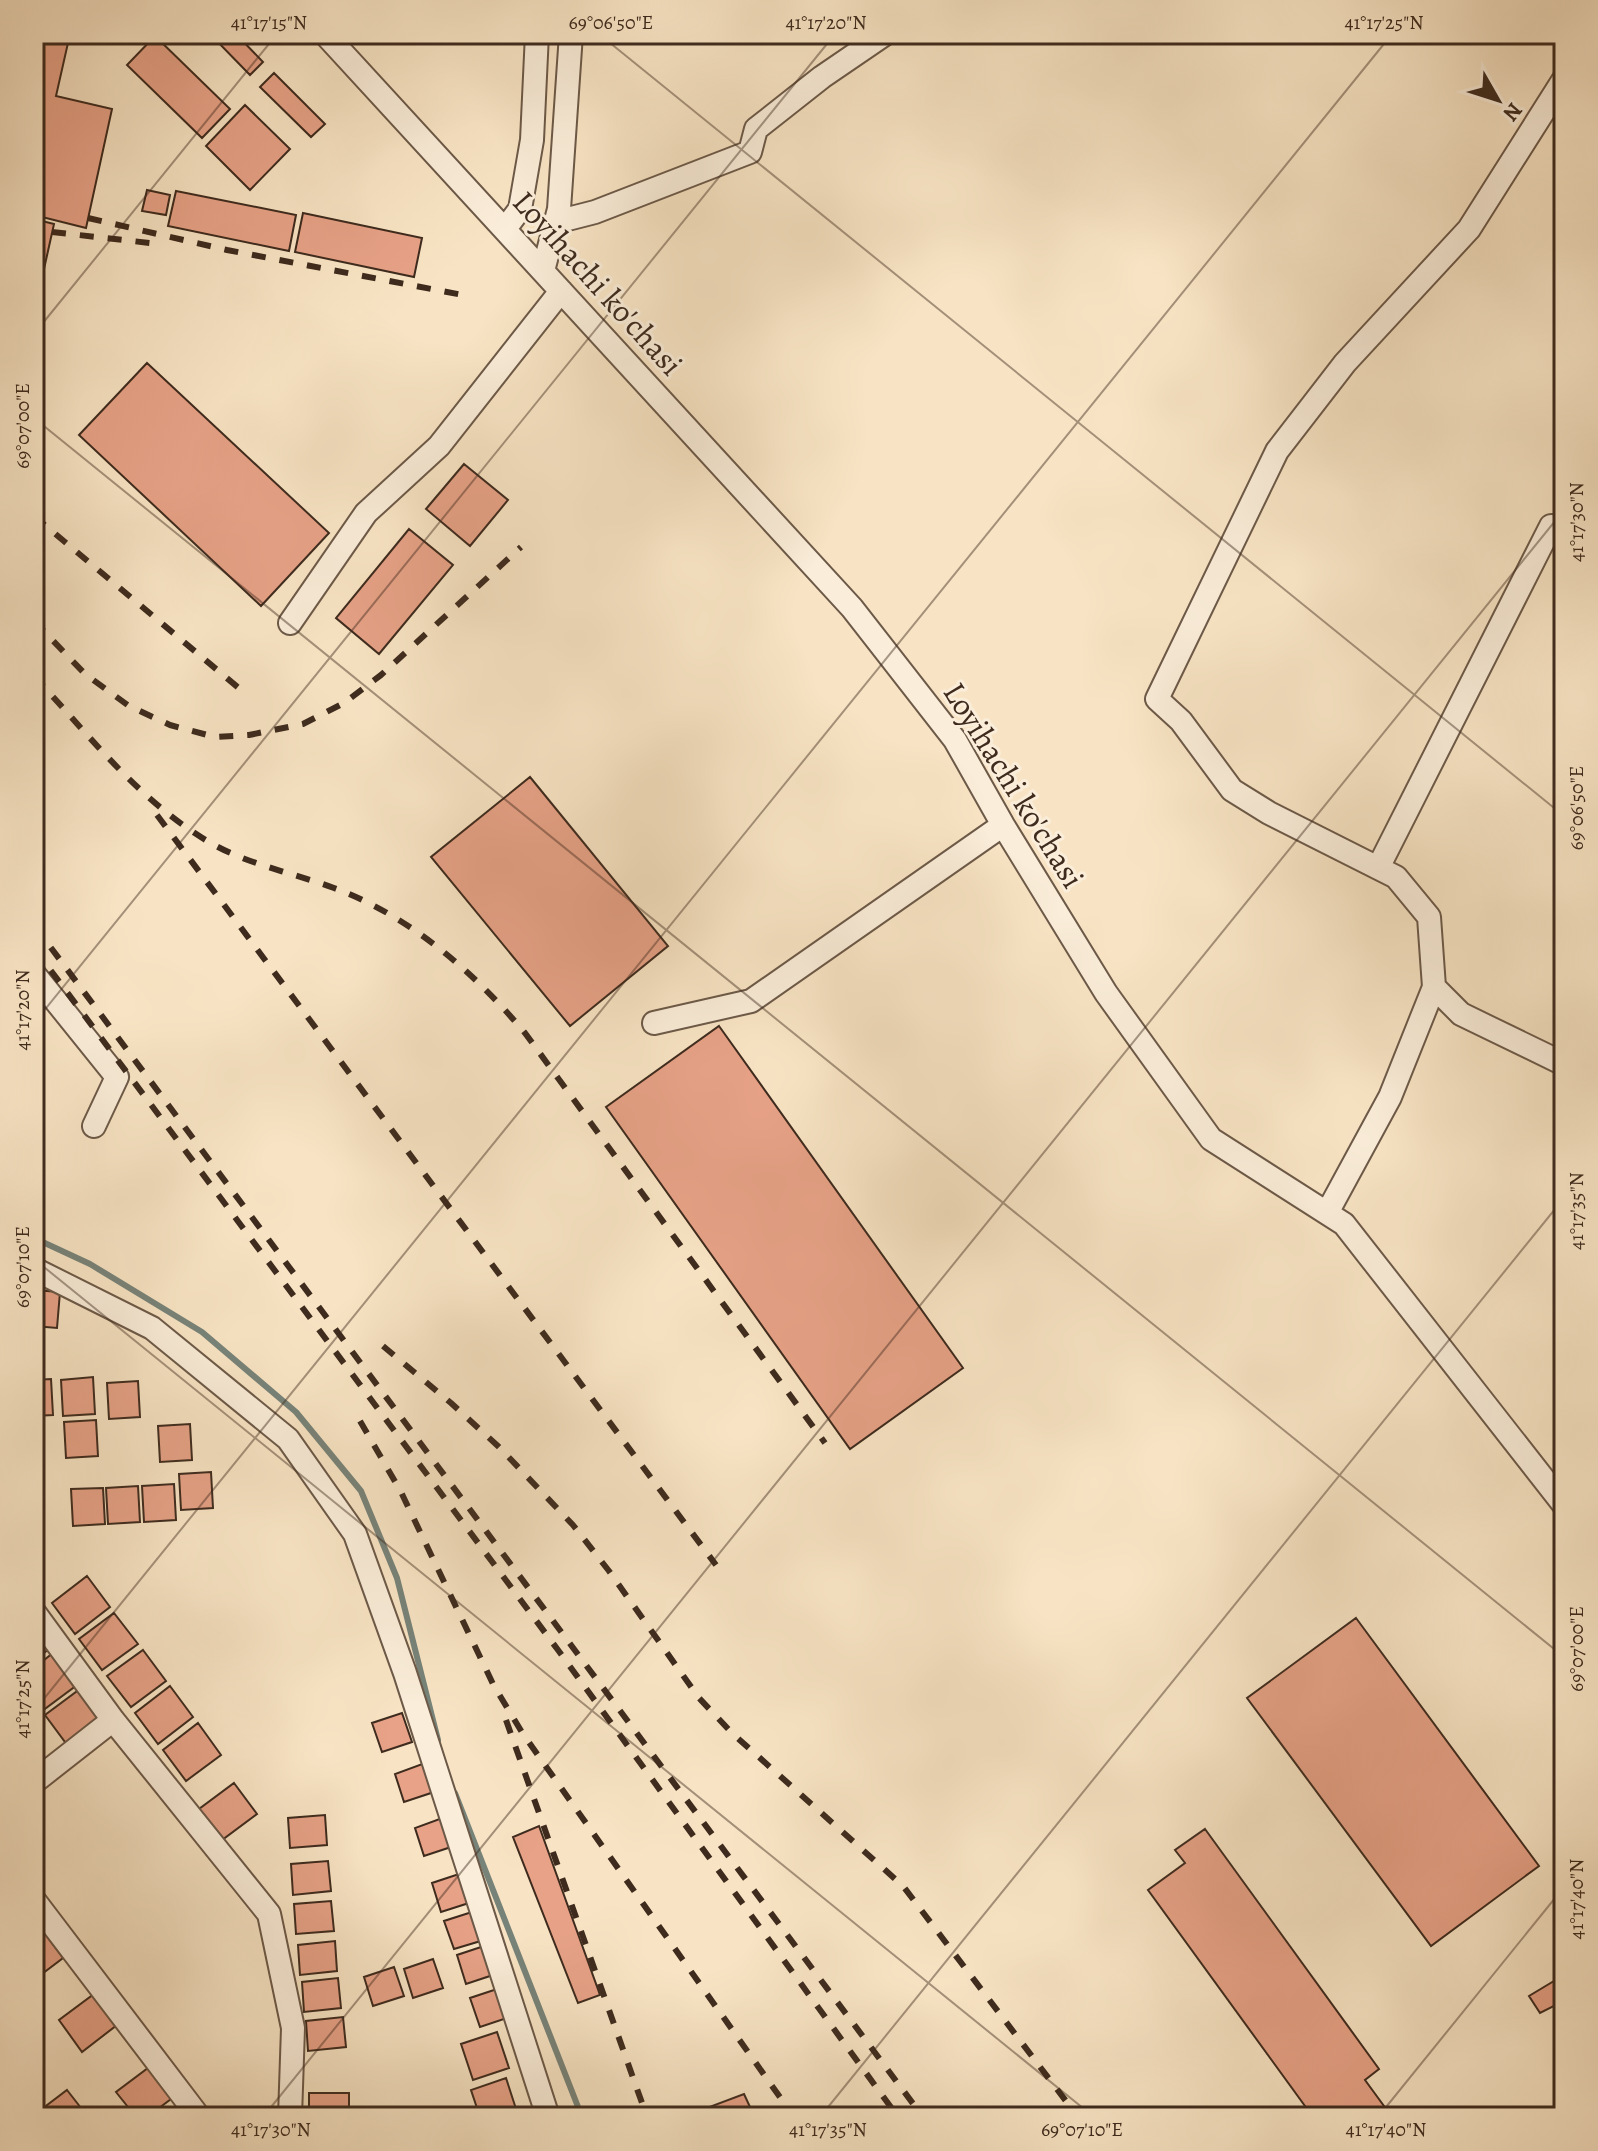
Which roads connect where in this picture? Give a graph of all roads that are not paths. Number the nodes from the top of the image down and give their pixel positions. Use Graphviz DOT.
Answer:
graph roads {
  1 [pos="325,34"];
  2 [pos="537,34"];
  3 [pos="571,34"];
  4 [pos="885,34"];
  5 [pos="1564,79"];
  6 [pos="556,222"];
  7 [pos="505,229"];
  8 [pos="543,271"];
  9 [pos="561,291"];
  10 [pos="1551,526"];
  11 [pos="290,623"];
  12 [pos="1003,825"];
  13 [pos="1378,868"];
  14 [pos="34,974"];
  15 [pos="1434,987"];
  16 [pos="654,1023"];
  17 [pos="1564,1064"];
  18 [pos="94,1126"];
  19 [pos="1327,1213"];
  20 [pos="34,1269"];
  21 [pos="1564,1505"];
  22 [pos="34,1612"];
  23 [pos="113,1720"];
  24 [pos="34,1782"];
  25 [pos="34,1900"];
  26 [pos="199,2117"];
  27 [pos="290,2117"];
  28 [pos="548,2117"];
  1 -- 7 [label="street, Loyihachi ko'chasi"];
  2 -- 7 [label="street"];
  3 -- 6 [label="street"];
  4 -- 6 [label="street"];
  5 -- 13 [label="street"];
  6 -- 8 [label="street"];
  7 -- 8 [label="street, Loyihachi ko'chasi"];
  8 -- 9 [label="street, Loyihachi ko'chasi"];
  9 -- 11 [label="street"];
  9 -- 12 [label="street, Loyihachi ko'chasi"];
  10 -- 13 [label="street"];
  12 -- 16 [label="street"];
  12 -- 19 [label="street, Loyihachi ko'chasi"];
  13 -- 15 [label="street"];
  14 -- 18 [label="street"];
  15 -- 17 [label="street"];
  15 -- 19 [label="street"];
  19 -- 21 [label="street, Loyihachi ko'chasi"];
  20 -- 28 [label="street"];
  22 -- 23 [label="street"];
  23 -- 24 [label="street"];
  23 -- 27 [label="street"];
  25 -- 26 [label="street"];
}
